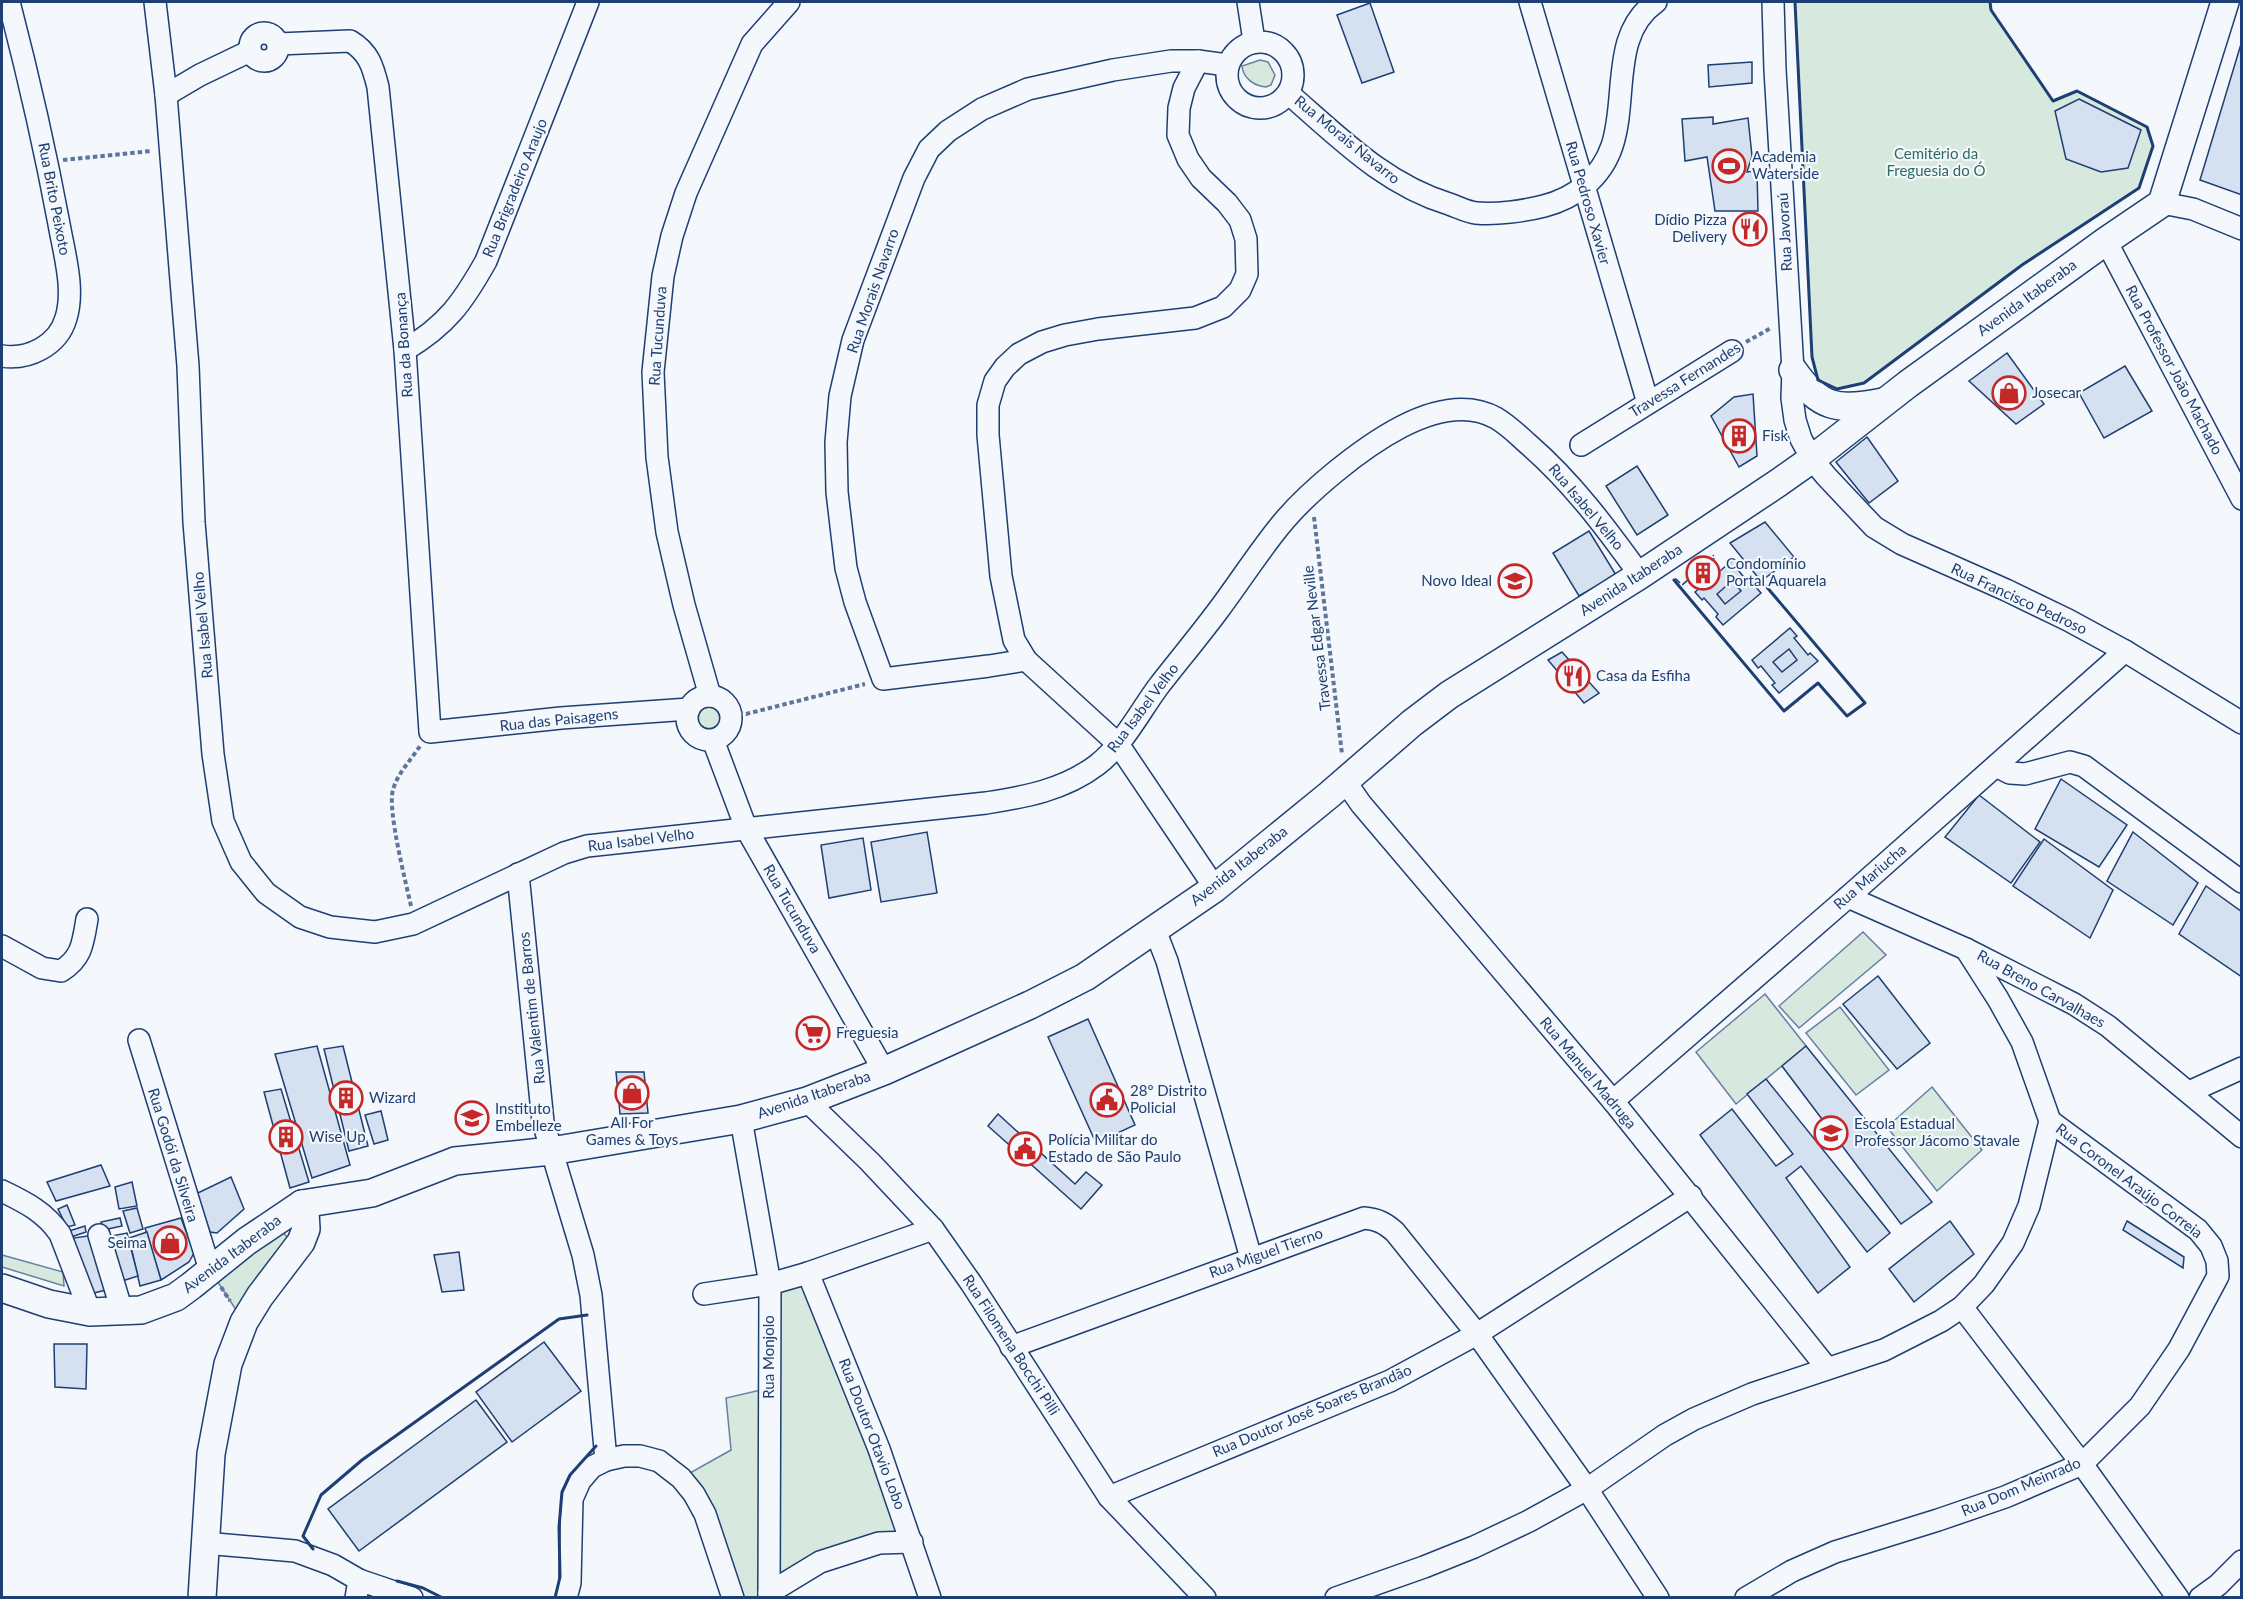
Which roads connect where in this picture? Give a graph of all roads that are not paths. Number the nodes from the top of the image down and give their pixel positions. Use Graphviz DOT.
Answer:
graph roads {
  1 [pos="9,2"];
  2 [pos="155,2"];
  3 [pos="588,2"];
  4 [pos="789,2"];
  5 [pos="1248,2"];
  6 [pos="1530,2"];
  7 [pos="1656,2"];
  8 [pos="1773,2"];
  9 [pos="2224,2"];
  10 [pos="1254,41"];
  11 [pos="1198,61"];
  12 [pos="1227,65"];
  13 [pos="1289,94"];
  14 [pos="166,95"];
  15 [pos="1584,189"];
  16 [pos="2162,203"];
  17 [pos="2241,229"];
  18 [pos="2106,241"];
  19 [pos="405,350"];
  20 [pos="1732,351"];
  21 [pos="2,356"];
  22 [pos="1793,370"];
  23 [pos="1884,402"];
  24 [pos="1648,403"];
  25 [pos="1581,445"];
  26 [pos="1812,459"];
  27 [pos="2241,499"];
  28 [pos="1640,574"];
  29 [pos="2125,651"];
  30 [pos="1026,660"];
  31 [pos="710,696"];
  32 [pos="689,709"];
  33 [pos="2241,723"];
  34 [pos="430,732"];
  35 [pos="713,740"];
  36 [pos="1118,744"];
  37 [pos="1996,766"];
  38 [pos="1345,781"];
  39 [pos="746,828"];
  40 [pos="518,874"];
  41 [pos="2241,882"];
  42 [pos="1215,888"];
  43 [pos="1848,897"];
  44 [pos="87,919"];
  45 [pos="1155,930"];
  46 [pos="2,946"];
  47 [pos="1966,949"];
  48 [pos="139,1040"];
  49 [pos="2241,1068"];
  50 [pos="884,1071"];
  51 [pos="2189,1092"];
  52 [pos="807,1101"];
  53 [pos="1612,1101"];
  54 [pos="741,1119"];
  55 [pos="2050,1121"];
  56 [pos="2241,1137"];
  57 [pos="551,1150"];
  58 [pos="2,1191"];
  59 [pos="372,1192"];
  60 [pos="1691,1196"];
  61 [pos="302,1204"];
  62 [pos="933,1229"];
  63 [pos="99,1235"];
  64 [pos="301,1242"];
  65 [pos="1251,1258"];
  66 [pos="210,1270"];
  67 [pos="808,1273"];
  68 [pos="2218,1276"];
  69 [pos="770,1284"];
  70 [pos="2,1288"];
  71 [pos="704,1294"];
  72 [pos="1962,1307"];
  73 [pos="122,1311"];
  74 [pos="90,1312"];
  75 [pos="1477,1334"];
  76 [pos="1011,1347"];
  77 [pos="1827,1368"];
  78 [pos="606,1460"];
  79 [pos="2082,1464"];
  80 [pos="1587,1489"];
  81 [pos="1109,1497"];
  82 [pos="912,1542"];
  83 [pos="204,1543"];
  84 [pos="2241,1561"];
  85 [pos="357,1589"];
  86 [pos="769,1595"];
  87 [pos="202,1598"];
  88 [pos="412,1598"];
  89 [pos="566,1598"];
  90 [pos="733,1598"];
  91 [pos="930,1598"];
  92 [pos="1205,1598"];
  93 [pos="1335,1598"];
  94 [pos="1658,1598"];
  95 [pos="1746,1598"];
  96 [pos="2178,1598"];
  97 [pos="2200,1598"];
  1 -- 21 [label="street, Rua Brito Peixoto"];
  2 -- 14 [label="street, Rua Isabel Velho"];
  3 -- 19 [label="street, Rua Brigradeiro Araujo"];
  4 -- 31 [label="street, Rua Tucunduva"];
  5 -- 10 [label="street"];
  6 -- 15 [label="street, Rua Pedroso Xavier"];
  7 -- 15 [label="street, Rua Morais Navarro"];
  8 -- 22 [label="street, Rua Javoraú"];
  9 -- 16 [label="main road"];
  10 -- 12 [label="street"];
  10 -- 13 [label="street"];
  11 -- 12 [label="street, Rua Morais Navarro"];
  11 -- 30 [label="street"];
  11 -- 30 [label="street, Rua Morais Navarro"];
  12 -- 13 [label="street"];
  13 -- 15 [label="street, Rua Morais Navarro"];
  14 -- 19 [label="street, Rua da Bonança"];
  14 -- 40 [label="street, Rua Isabel Velho"];
  15 -- 24 [label="street, Rua Pedroso Xavier"];
  16 -- 17 [label="street"];
  16 -- 18 [label="main road, Avenida Itaberaba"];
  18 -- 23 [label="main road, Avenida Itaberaba"];
  18 -- 27 [label="street, Rua Professor João Machado"];
  19 -- 34 [label="street, Rua da Bonança"];
  20 -- 24 [label="street, Travessa Fernandes"];
  22 -- 23 [label="main road"];
  22 -- 26 [label="street, Rua Javoraú"];
  23 -- 26 [label="main road, Avenida Itaberaba"];
  24 -- 25 [label="street, Travessa Fernandes"];
  26 -- 28 [label="main road, Avenida Itaberaba"];
  26 -- 29 [label="street, Rua Francisco Pedroso"];
  28 -- 36 [label="street, Rua Isabel Velho"];
  28 -- 38 [label="main road, Avenida Itaberaba"];
  29 -- 33 [label="street, Rua Francisco Pedroso"];
  29 -- 37 [label="street, Rua Mariucha"];
  30 -- 36 [label="street"];
  31 -- 32 [label="street"];
  31 -- 35 [label="street"];
  32 -- 34 [label="street, Rua das Paisagens"];
  32 -- 35 [label="street"];
  35 -- 39 [label="street, Rua Tucunduva"];
  36 -- 39 [label="street, Rua Isabel Velho"];
  36 -- 42 [label="street"];
  37 -- 41 [label="street"];
  37 -- 43 [label="street, Rua Mariucha"];
  38 -- 42 [label="main road, Avenida Itaberaba"];
  38 -- 53 [label="street, Rua Manuel Madruga"];
  39 -- 40 [label="street, Rua Isabel Velho"];
  39 -- 50 [label="street, Rua Tucunduva"];
  40 -- 57 [label="street, Rua Valentim de Barros"];
  42 -- 45 [label="main road, Avenida Itaberaba"];
  43 -- 47 [label="street, Rua Breno Carvalhaes"];
  43 -- 53 [label="street, Rua Mariucha"];
  44 -- 46 [label="street"];
  45 -- 50 [label="main road, Avenida Itaberaba"];
  45 -- 65 [label="street"];
  47 -- 51 [label="street, Rua Breno Carvalhaes"];
  47 -- 55 [label="street"];
  48 -- 66 [label="street, Rua Godói da Silveira"];
  49 -- 51 [label="street"];
  50 -- 52 [label="main road, Avenida Itaberaba"];
  51 -- 56 [label="street, Rua Breno Carvalhaes"];
  52 -- 54 [label="main road, Avenida Itaberaba"];
  52 -- 62 [label="street, Rua Filomena Bocchi Pilli"];
  53 -- 60 [label="street, Rua Manuel Madruga"];
  54 -- 57 [label="main road, Avenida Itaberaba"];
  54 -- 69 [label="street, Rua Monjolo"];
  55 -- 68 [label="street, Rua Coronel Araújo Correia"];
  55 -- 72 [label="street"];
  57 -- 59 [label="main road, Avenida Itaberaba"];
  57 -- 78 [label="street, Rua Valentim de Barros"];
  58 -- 74 [label="street"];
  59 -- 61 [label="main road, Avenida Itaberaba"];
  59 -- 64 [label="main road"];
  60 -- 75 [label="street, Rua Doutor José Soares Brandão"];
  60 -- 77 [label="street, Rua Manuel Madruga"];
  61 -- 64 [label="main road"];
  61 -- 66 [label="main road, Avenida Itaberaba"];
  62 -- 67 [label="street"];
  62 -- 76 [label="street, Rua Filomena Bocchi Pilli"];
  63 -- 73 [label="street"];
  64 -- 83 [label="main road"];
  65 -- 75 [label="street, Rua Miguel Tierno"];
  65 -- 76 [label="street, Rua Miguel Tierno"];
  66 -- 73 [label="main road, Avenida Itaberaba"];
  67 -- 69 [label="street"];
  67 -- 82 [label="street, Rua Doutor Otavio Lobo"];
  68 -- 79 [label="street, Rua Dom Meinrado"];
  69 -- 71 [label="street"];
  69 -- 86 [label="street, Rua Monjolo"];
  70 -- 74 [label="main road, Avenida Itaberaba"];
  72 -- 77 [label="street"];
  72 -- 79 [label="street"];
  73 -- 74 [label="main road, Avenida Itaberaba"];
  75 -- 80 [label="street"];
  75 -- 81 [label="street, Rua Doutor José Soares Brandão"];
  76 -- 81 [label="street, Rua Filomena Bocchi Pilli"];
  77 -- 80 [label="street"];
  78 -- 89 [label="street"];
  78 -- 90 [label="street"];
  79 -- 95 [label="street, Rua Dom Meinrado"];
  79 -- 96 [label="street"];
  80 -- 93 [label="street"];
  80 -- 94 [label="street"];
  81 -- 92 [label="street, Rua Filomena Bocchi Pilli"];
  82 -- 86 [label="street"];
  82 -- 91 [label="street, Rua Doutor Otavio Lobo"];
  83 -- 85 [label="street"];
  83 -- 87 [label="main road"];
  84 -- 97 [label="street"];
  85 -- 88 [label="street"];
}
